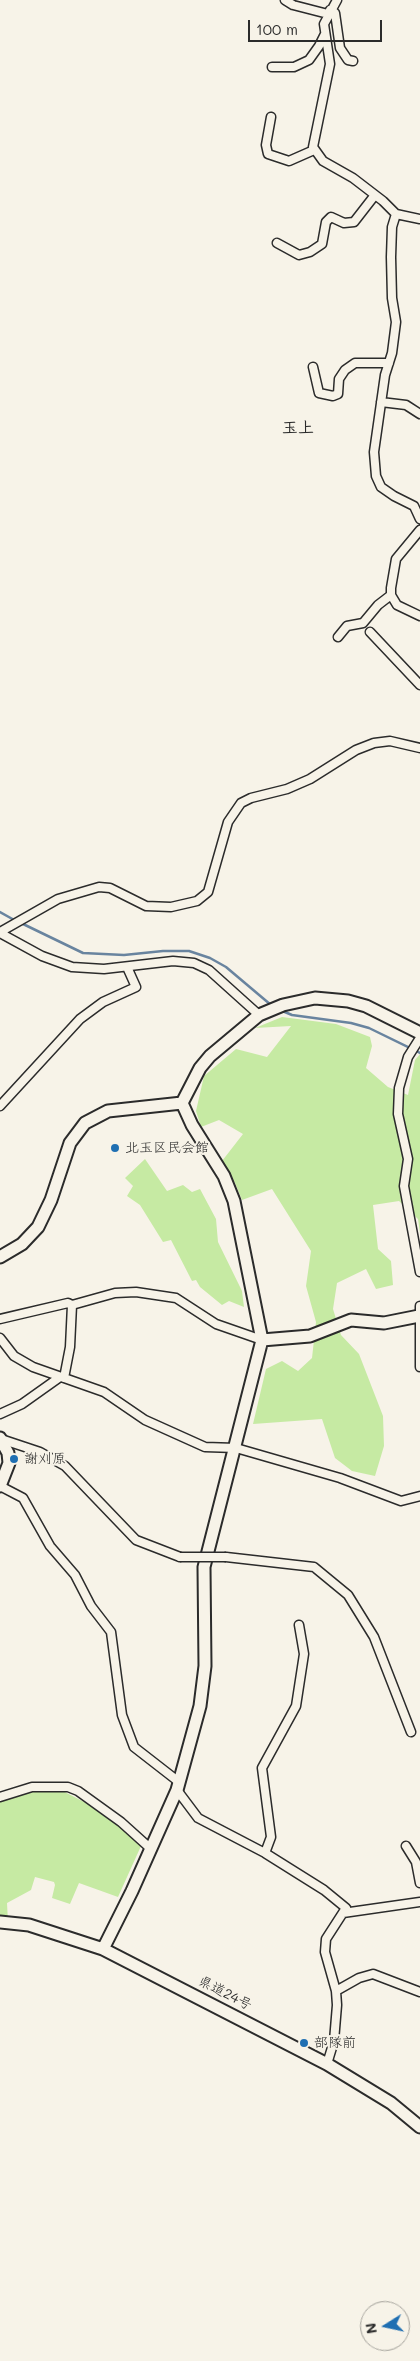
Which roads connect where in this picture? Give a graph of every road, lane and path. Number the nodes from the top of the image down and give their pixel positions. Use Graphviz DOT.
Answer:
graph roads {
  1 [pos="285,0"];
  2 [pos="337,0"];
  3 [pos="329,12"];
  4 [pos="325,32"];
  5 [pos="353,61"];
  6 [pos="272,67"];
  7 [pos="271,117"];
  8 [pos="314,150"];
  9 [pos="375,195"];
  10 [pos="396,214"];
  11 [pos="420,219"];
  12 [pos="277,243"];
  13 [pos="389,363"];
  14 [pos="313,367"];
  15 [pos="381,402"];
  16 [pos="420,414"];
  17 [pos="420,519"];
  18 [pos="420,530"];
  19 [pos="391,595"];
  20 [pos="420,616"];
  21 [pos="370,632"];
  22 [pos="338,637"];
  23 [pos="420,684"];
  24 [pos="420,748"];
  25 [pos="0,932"];
  26 [pos="127,967"];
  27 [pos="261,1014"];
  28 [pos="419,1038"];
  29 [pos="182,1103"];
  30 [pos="0,1106"];
  31 [pos="0,1257"];
  32 [pos="420,1272"];
  33 [pos="72,1306"];
  34 [pos="419,1311"];
  35 [pos="0,1319"];
  36 [pos="0,1338"];
  37 [pos="262,1340"];
  38 [pos="420,1367"];
  39 [pos="62,1377"];
  40 [pos="0,1414"];
  41 [pos="0,1439"];
  42 [pos="236,1448"];
  43 [pos="0,1486"];
  44 [pos="420,1496"];
  45 [pos="299,1625"];
  46 [pos="410,1732"];
  47 [pos="178,1786"];
  48 [pos="0,1797"];
  49 [pos="406,1846"];
  50 [pos="151,1849"];
  51 [pos="265,1852"];
  52 [pos="420,1883"];
  53 [pos="420,1902"];
  54 [pos="343,1913"];
  55 [pos="0,1922"];
  56 [pos="102,1949"];
  57 [pos="336,1991"];
  58 [pos="420,1992"];
  59 [pos="327,2064"];
  60 [pos="420,2127"];
  1 -- 3 [label="street"];
  2 -- 3 [label="street"];
  3 -- 4 [label="street"];
  3 -- 5 [label="street"];
  4 -- 6 [label="street"];
  4 -- 8 [label="street"];
  7 -- 8 [label="street"];
  8 -- 9 [label="street"];
  9 -- 10 [label="street"];
  9 -- 12 [label="street"];
  10 -- 11 [label="street"];
  10 -- 13 [label="street"];
  13 -- 14 [label="street"];
  13 -- 15 [label="street"];
  15 -- 16 [label="street"];
  15 -- 17 [label="street"];
  18 -- 19 [label="street"];
  19 -- 20 [label="street"];
  19 -- 22 [label="street"];
  21 -- 23 [label="street"];
  24 -- 25 [label="street"];
  25 -- 26 [label="street"];
  26 -- 27 [label="street"];
  26 -- 30 [label="street"];
  27 -- 28 [label="street"];
  27 -- 29 [label="street"];
  28 -- 32 [label="street"];
  29 -- 31 [label="street"];
  29 -- 37 [label="street"];
  33 -- 35 [label="street"];
  33 -- 37 [label="street"];
  33 -- 39 [label="street"];
  34 -- 37 [label="street"];
  34 -- 38 [label="street"];
  36 -- 39 [label="street"];
  37 -- 42 [label="street"];
  39 -- 40 [label="street"];
  39 -- 42 [label="street"];
  41 -- 43 [label="street"];
  41 -- 46 [label="street, bridge"];
  42 -- 44 [label="street"];
  42 -- 47 [label="street"];
  43 -- 47 [label="street"];
  45 -- 51 [label="street"];
  47 -- 50 [label="street"];
  47 -- 51 [label="street"];
  48 -- 50 [label="street"];
  49 -- 52 [label="street"];
  50 -- 56 [label="street"];
  51 -- 54 [label="street"];
  53 -- 54 [label="street"];
  54 -- 57 [label="street"];
  55 -- 56 [label="street, 県道24号"];
  56 -- 59 [label="street, 県道24号"];
  57 -- 58 [label="street"];
  57 -- 59 [label="street"];
  59 -- 60 [label="street, 県道24号"];
}
